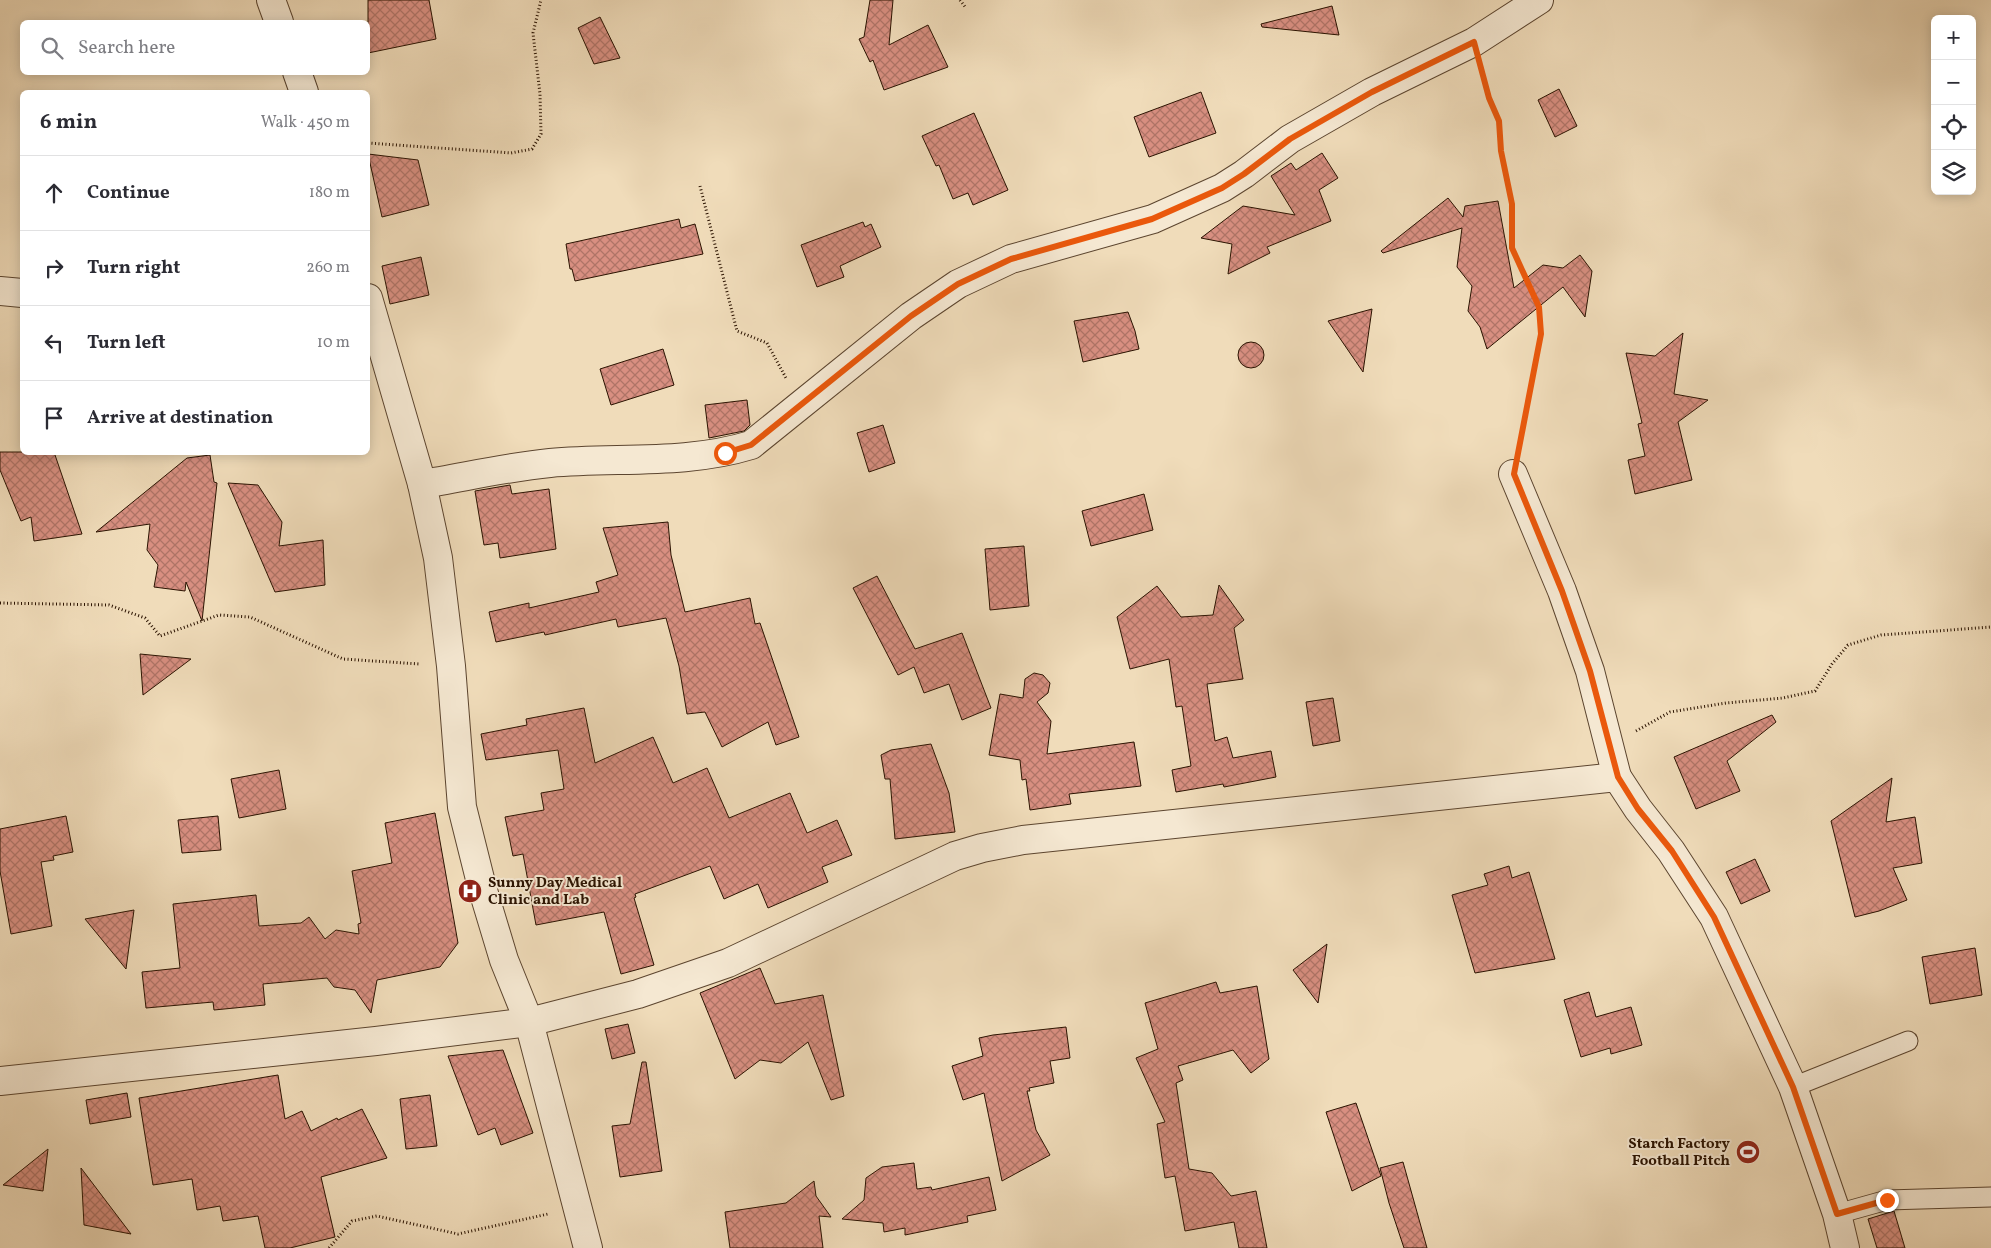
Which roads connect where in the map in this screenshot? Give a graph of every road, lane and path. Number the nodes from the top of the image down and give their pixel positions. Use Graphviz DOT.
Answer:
graph roads {
  1 [pos="270,0"];
  2 [pos="541,0"];
  3 [pos="960,0"];
  4 [pos="1540,0"];
  5 [pos="966,8"];
  6 [pos="278,20"];
  7 [pos="1474,42"];
  8 [pos="298,75"];
  9 [pos="303,90"];
  10 [pos="370,143"];
  11 [pos="700,186"];
  12 [pos="0,291"];
  13 [pos="20,293"];
  14 [pos="370,310"];
  15 [pos="801,404"];
  16 [pos="1514,474"];
  17 [pos="422,484"];
  18 [pos="0,603"];
  19 [pos="1991,627"];
  20 [pos="451,666"];
  21 [pos="1609,746"];
  22 [pos="1618,777"];
  23 [pos="530,1022"];
  24 [pos="1908,1041"];
  25 [pos="0,1081"];
  26 [pos="1793,1087"];
  27 [pos="1991,1197"];
  28 [pos="578,1207"];
  29 [pos="1837,1214"];
  30 [pos="329,1248"];
  31 [pos="588,1248"];
  32 [pos="1845,1248"];
  1 -- 6 [label="street"];
  2 -- 10 [label="path"];
  3 -- 5 [label="path"];
  4 -- 7 [label="street"];
  7 -- 15 [label="street"];
  7 -- 16 [label="path"];
  8 -- 9 [label="street"];
  11 -- 15 [label="path"];
  12 -- 13 [label="street"];
  14 -- 17 [label="street"];
  15 -- 17 [label="street"];
  16 -- 21 [label="street"];
  17 -- 20 [label="street"];
  18 -- 20 [label="path"];
  19 -- 21 [label="path"];
  20 -- 23 [label="street"];
  21 -- 22 [label="street"];
  22 -- 23 [label="street"];
  22 -- 26 [label="street"];
  23 -- 25 [label="street"];
  23 -- 28 [label="street"];
  24 -- 26 [label="lane"];
  26 -- 29 [label="street"];
  27 -- 29 [label="lane"];
  28 -- 30 [label="path"];
  28 -- 31 [label="street"];
  29 -- 32 [label="street"];
}
